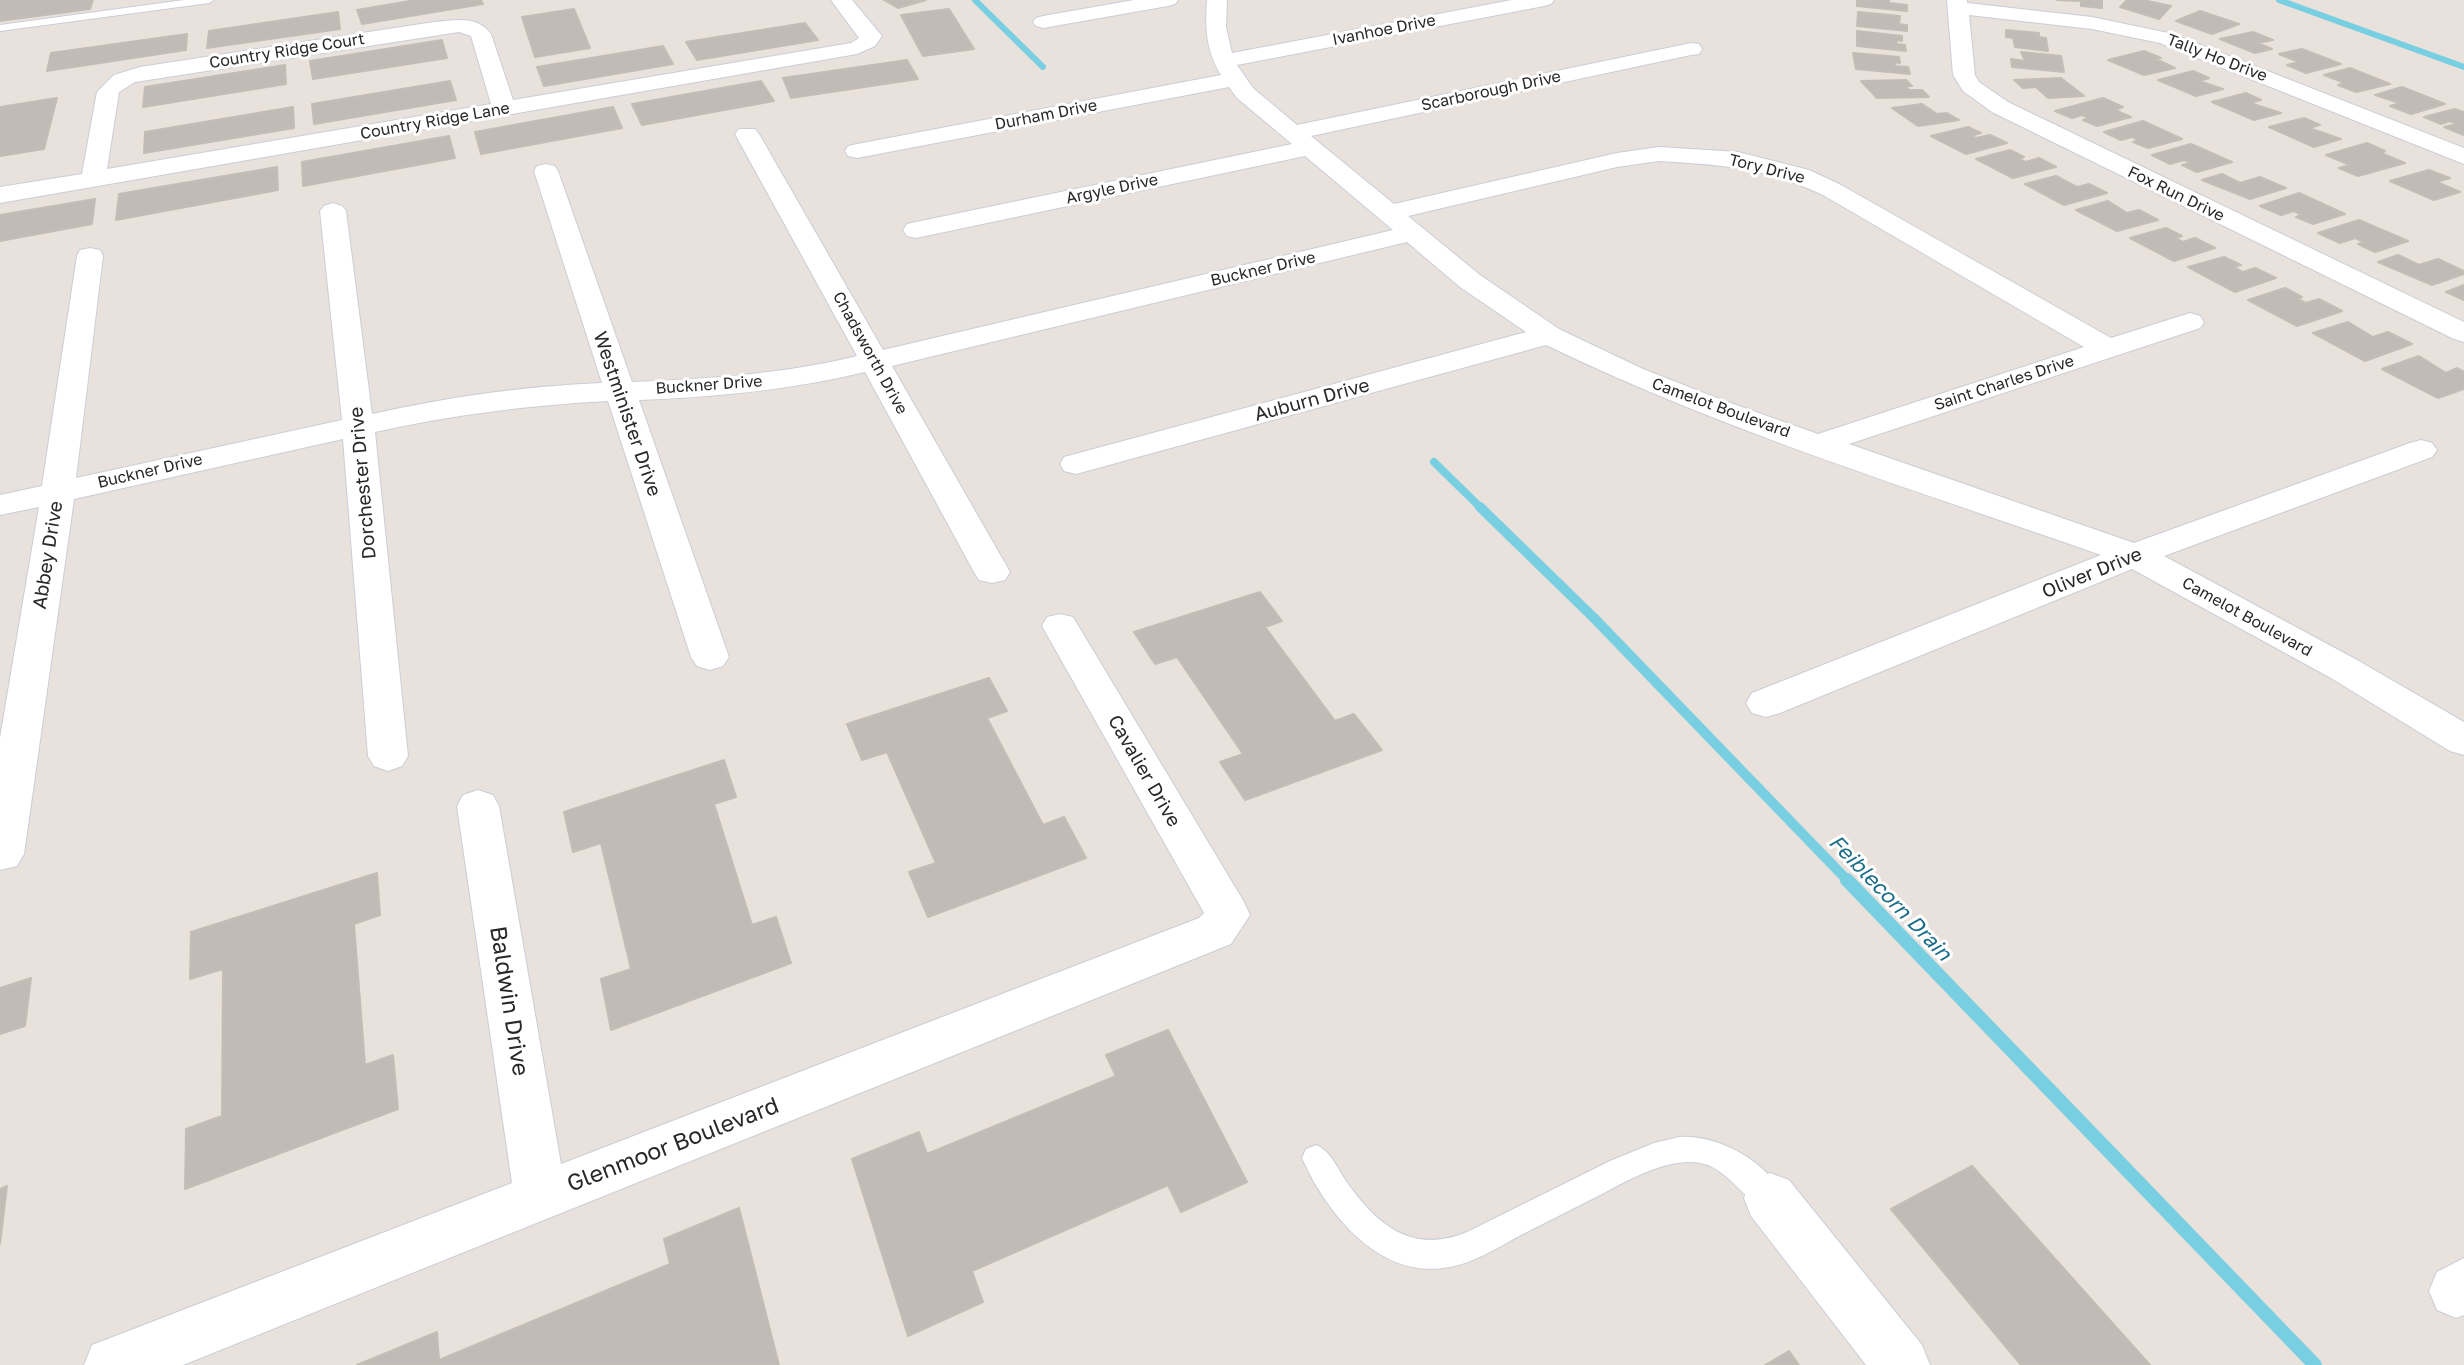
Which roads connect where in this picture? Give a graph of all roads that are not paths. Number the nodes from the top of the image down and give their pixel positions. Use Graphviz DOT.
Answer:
graph roads {
  1 [pos="209,0"];
  2 [pos="841,0"];
  3 [pos="1168,0"];
  4 [pos="1217,0"];
  5 [pos="1544,0"];
  6 [pos="1957,4"];
  7 [pos="1043,22"];
  8 [pos="0,28"];
  9 [pos="1690,49"];
  10 [pos="1229,70"];
  11 [pos="504,108"];
  12 [pos="747,134"];
  13 [pos="1300,140"];
  14 [pos="857,151"];
  15 [pos="2464,157"];
  16 [pos="546,172"];
  17 [pos="93,180"];
  18 [pos="0,195"];
  19 [pos="333,211"];
  20 [pos="1388,213"];
  21 [pos="916,230"];
  22 [pos="1412,233"];
  23 [pos="90,256"];
  24 [pos="2190,323"];
  25 [pos="2464,333"];
  26 [pos="1549,335"];
  27 [pos="2108,349"];
  28 [pos="875,362"];
  29 [pos="619,391"];
  30 [pos="358,424"];
  31 [pos="1819,444"];
  32 [pos="2421,450"];
  33 [pos="1076,464"];
  34 [pos="58,492"];
  35 [pos="0,505"];
  36 [pos="2134,555"];
  37 [pos="992,572"];
  38 [pos="1060,626"];
  39 [pos="710,657"];
  40 [pos="2344,669"];
  41 [pos="1766,703"];
  42 [pos="2464,741"];
  43 [pos="388,756"];
  44 [pos="2464,763"];
  45 [pos="478,806"];
  46 [pos="2,854"];
  47 [pos="1228,915"];
  48 [pos="1316,1158"];
  49 [pos="540,1197"];
  50 [pos="1770,1198"];
  51 [pos="112,1365"];
  52 [pos="1902,1365"];
  1 -- 8 [label="lane"];
  2 -- 11 [label="street, Country Ridge Lane"];
  3 -- 7 [label="street"];
  4 -- 10 [label="street, Camelot Boulevard"];
  5 -- 10 [label="street, Ivanhoe Drive"];
  6 -- 15 [label="street, Tally Ho Drive"];
  6 -- 25 [label="street, Fox Run Drive"];
  9 -- 13 [label="street, Scarborough Drive"];
  10 -- 13 [label="street, Camelot Boulevard"];
  10 -- 14 [label="street, Durham Drive"];
  11 -- 17 [label="street, Country Ridge Lane"];
  11 -- 17 [label="street, Country Ridge Court"];
  12 -- 28 [label="street, Chadsworth Drive"];
  13 -- 20 [label="street, Camelot Boulevard"];
  13 -- 21 [label="street, Argyle Drive"];
  16 -- 29 [label="street, Westminister Drive"];
  17 -- 18 [label="street, Country Ridge Lane"];
  19 -- 30 [label="street, Dorchester Drive"];
  20 -- 22 [label="street, Camelot Boulevard"];
  20 -- 27 [label="street, Tory Drive"];
  22 -- 26 [label="street, Camelot Boulevard"];
  22 -- 28 [label="street, Buckner Drive"];
  23 -- 34 [label="street, Abbey Drive"];
  24 -- 27 [label="street, Saint Charles Drive"];
  26 -- 31 [label="street, Camelot Boulevard"];
  26 -- 33 [label="street, Auburn Drive"];
  27 -- 31 [label="street, Saint Charles Drive"];
  28 -- 29 [label="street, Buckner Drive"];
  28 -- 37 [label="street, Chadsworth Drive"];
  29 -- 30 [label="street, Buckner Drive"];
  29 -- 39 [label="street, Westminister Drive"];
  30 -- 34 [label="street, Buckner Drive"];
  30 -- 43 [label="street, Dorchester Drive"];
  31 -- 36 [label="street, Camelot Boulevard"];
  32 -- 36 [label="street, Oliver Drive"];
  34 -- 35 [label="street, Buckner Drive"];
  34 -- 46 [label="street, Abbey Drive"];
  36 -- 40 [label="street, Camelot Boulevard"];
  36 -- 41 [label="street, Oliver Drive"];
  38 -- 47 [label="street, Cavalier Drive"];
  40 -- 42 [label="street, Camelot Boulevard"];
  40 -- 44 [label="street, Camelot Boulevard"];
  45 -- 49 [label="street, Baldwin Drive"];
  47 -- 49 [label="street, Glenmoor Boulevard"];
  48 -- 50 [label="lane"];
  49 -- 51 [label="street, Glenmoor Boulevard"];
  50 -- 52 [label="street"];
}
